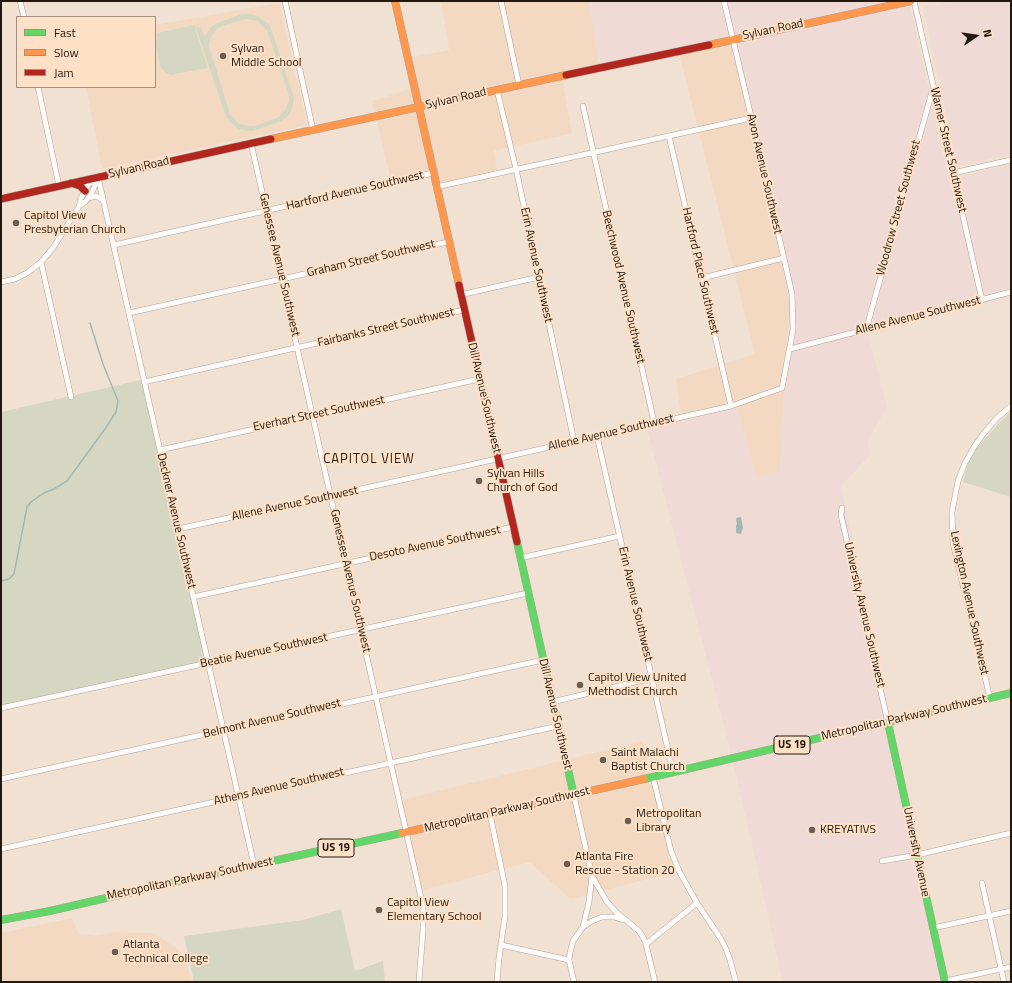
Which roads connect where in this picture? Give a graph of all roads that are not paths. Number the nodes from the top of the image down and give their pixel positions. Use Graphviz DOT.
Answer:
graph roads {
  1 [pos="20,1"];
  2 [pos="284,1"];
  3 [pos="394,1"];
  4 [pos="501,1"];
  5 [pos="724,1"];
  6 [pos="913,1"];
  7 [pos="24,16"];
  8 [pos="732,39"];
  9 [pos="519,85"];
  10 [pos="933,86"];
  11 [pos="38,88"];
  12 [pos="497,90"];
  13 [pos="583,106"];
  14 [pos="418,107"];
  15 [pos="751,118"];
  16 [pos="313,130"];
  17 [pos="669,136"];
  18 [pos="251,143"];
  19 [pos="593,152"];
  20 [pos="1011,160"];
  21 [pos="516,170"];
  22 [pos="433,173"];
  23 [pos="953,173"];
  24 [pos="98,177"];
  25 [pos="71,183"];
  26 [pos="59,186"];
  27 [pos="436,186"];
  28 [pos="85,191"];
  29 [pos="1,199"];
  30 [pos="87,199"];
  31 [pos="104,200"];
  32 [pos="80,205"];
  33 [pos="266,210"];
  34 [pos="448,242"];
  35 [pos="114,245"];
  36 [pos="784,258"];
  37 [pos="41,262"];
  38 [pos="539,278"];
  39 [pos="702,278"];
  40 [pos="282,279"];
  41 [pos="1,282"];
  42 [pos="1011,292"];
  43 [pos="460,295"];
  44 [pos="982,300"];
  45 [pos="464,310"];
  46 [pos="129,313"];
  47 [pos="866,330"];
  48 [pos="297,348"];
  49 [pos="790,349"];
  50 [pos="479,379"];
  51 [pos="144,382"];
  52 [pos="71,397"];
  53 [pos="731,406"];
  54 [pos="1011,406"];
  55 [pos="313,416"];
  56 [pos="654,422"];
  57 [pos="597,436"];
  58 [pos="574,441"];
  59 [pos="160,450"];
  60 [pos="497,459"];
  61 [pos="331,496"];
  62 [pos="842,508"];
  63 [pos="513,527"];
  64 [pos="178,529"];
  65 [pos="620,536"];
  66 [pos="520,558"];
  67 [pos="346,564"];
  68 [pos="528,593"];
  69 [pos="193,597"];
  70 [pos="361,630"];
  71 [pos="543,660"];
  72 [pos="208,663"];
  73 [pos="652,678"];
  74 [pos="1011,693"];
  75 [pos="376,696"];
  76 [pos="990,698"];
  77 [pos="552,702"];
  78 [pos="1,708"];
  79 [pos="888,723"];
  80 [pos="558,726"];
  81 [pos="223,730"];
  82 [pos="391,763"];
  83 [pos="674,772"];
  84 [pos="652,777"];
  85 [pos="1,779"];
  86 [pos="238,796"];
  87 [pos="574,796"];
  88 [pos="490,814"];
  89 [pos="407,832"];
  90 [pos="1011,833"];
  91 [pos="1,849"];
  92 [pos="917,855"];
  93 [pos="882,861"];
  94 [pos="254,865"];
  95 [pos="592,876"];
  96 [pos="982,883"];
  97 [pos="697,903"];
  98 [pos="1011,911"];
  99 [pos="989,916"];
  100 [pos="1,920"];
  101 [pos="626,921"];
  102 [pos="582,927"];
  103 [pos="933,928"];
  104 [pos="646,944"];
  105 [pos="501,945"];
  106 [pos="569,960"];
  107 [pos="1011,967"];
  108 [pos="1001,969"];
  109 [pos="419,982"];
  110 [pos="497,982"];
  111 [pos="574,982"];
  112 [pos="654,982"];
  113 [pos="736,982"];
  114 [pos="945,982"];
  115 [pos="1004,982"];
  1 -- 7 [label="street"];
  2 -- 16 [label="street"];
  3 -- 14 [label="main road, Dill Avenue Southwest"];
  4 -- 9 [label="street"];
  5 -- 8 [label="street, Avon Avenue Southwest"];
  6 -- 8 [label="main road, Sylvan Road"];
  6 -- 10 [label="street, Warner Street Southwest"];
  8 -- 9 [label="main road, Sylvan Road"];
  8 -- 15 [label="street, Avon Avenue Southwest"];
  9 -- 12 [label="main road, Sylvan Road"];
  10 -- 23 [label="street, Warner Street Southwest"];
  10 -- 47 [label="street, Woodrow Street Southwest"];
  11 -- 26 [label="street"];
  12 -- 14 [label="main road, Sylvan Road"];
  12 -- 21 [label="street, Erin Avenue Southwest"];
  13 -- 19 [label="street, Beechwood Avenue Southwest"];
  14 -- 16 [label="main road, Sylvan Road"];
  14 -- 22 [label="main road, Dill Avenue Southwest"];
  15 -- 17 [label="street, Hartford Avenue Southwest"];
  15 -- 36 [label="street, Avon Avenue Southwest"];
  16 -- 18 [label="main road, Sylvan Road"];
  17 -- 19 [label="street, Hartford Avenue Southwest"];
  17 -- 39 [label="street, Hartford Place Southwest"];
  18 -- 24 [label="main road, Sylvan Road"];
  18 -- 33 [label="street, Genessee Avenue Southwest"];
  19 -- 21 [label="street, Hartford Avenue Southwest"];
  19 -- 56 [label="street, Beechwood Avenue Southwest"];
  20 -- 23 [label="street"];
  21 -- 27 [label="street, Hartford Avenue Southwest"];
  21 -- 38 [label="street, Erin Avenue Southwest"];
  22 -- 27 [label="main road, Dill Avenue Southwest"];
  22 -- 33 [label="street, Hartford Avenue Southwest"];
  23 -- 44 [label="street, Warner Street Southwest"];
  24 -- 25 [label="main road, Sylvan Road"];
  24 -- 28 [label="street"];
  24 -- 30 [label="street"];
  24 -- 31 [label="street, Deckner Avenue Southwest"];
  25 -- 26 [label="main road, Sylvan Road"];
  25 -- 28 [label="main road"];
  26 -- 29 [label="main road, Sylvan Road"];
  27 -- 34 [label="main road, Dill Avenue Southwest"];
  28 -- 32 [label="street"];
  30 -- 31 [label="street"];
  30 -- 32 [label="street"];
  31 -- 35 [label="street, Deckner Avenue Southwest"];
  32 -- 37 [label="street"];
  33 -- 35 [label="street, Hartford Avenue Southwest"];
  33 -- 40 [label="street, Genessee Avenue Southwest"];
  34 -- 40 [label="street, Graham Street Southwest"];
  34 -- 43 [label="main road, Dill Avenue Southwest"];
  35 -- 46 [label="street, Deckner Avenue Southwest"];
  36 -- 39 [label="street"];
  36 -- 49 [label="street, Avon Avenue Southwest"];
  37 -- 41 [label="street"];
  37 -- 52 [label="street"];
  38 -- 43 [label="street, Fairbanks Street Southwest"];
  38 -- 58 [label="street, Erin Avenue Southwest"];
  39 -- 53 [label="street, Hartford Place Southwest"];
  40 -- 46 [label="street, Graham Street Southwest"];
  40 -- 48 [label="street, Genessee Avenue Southwest"];
  42 -- 44 [label="street, Allene Avenue Southwest"];
  43 -- 45 [label="main road, Dill Avenue Southwest"];
  44 -- 47 [label="street, Allene Avenue Southwest"];
  45 -- 48 [label="street, Fairbanks Street Southwest"];
  45 -- 50 [label="main road, Dill Avenue Southwest"];
  46 -- 51 [label="street, Deckner Avenue Southwest"];
  47 -- 49 [label="street, Allene Avenue Southwest"];
  48 -- 51 [label="street, Fairbanks Street Southwest"];
  48 -- 55 [label="street, Genessee Avenue Southwest"];
  49 -- 53 [label="street, Allene Avenue Southwest"];
  50 -- 55 [label="street, Everhart Street Southwest"];
  50 -- 60 [label="main road, Dill Avenue Southwest"];
  51 -- 59 [label="street, Deckner Avenue Southwest"];
  53 -- 56 [label="street, Allene Avenue Southwest"];
  54 -- 76 [label="street, Lexington Avenue Southwest"];
  55 -- 59 [label="street, Everhart Street Southwest"];
  55 -- 61 [label="street, Genessee Avenue Southwest"];
  56 -- 57 [label="street, Allene Avenue Southwest"];
  57 -- 58 [label="street, Allene Avenue Southwest"];
  57 -- 65 [label="street, Erin Avenue Southwest"];
  58 -- 60 [label="street, Allene Avenue Southwest"];
  59 -- 64 [label="street, Deckner Avenue Southwest"];
  60 -- 61 [label="street, Allene Avenue Southwest"];
  60 -- 63 [label="main road, Dill Avenue Southwest"];
  61 -- 64 [label="street, Allene Avenue Southwest"];
  61 -- 67 [label="street, Genessee Avenue Southwest"];
  62 -- 79 [label="street, University Avenue Southwest"];
  63 -- 66 [label="main road, Dill Avenue Southwest"];
  63 -- 67 [label="street, Desoto Avenue Southwest"];
  64 -- 69 [label="street, Deckner Avenue Southwest"];
  65 -- 66 [label="street"];
  65 -- 73 [label="street, Erin Avenue Southwest"];
  66 -- 68 [label="main road, Dill Avenue Southwest"];
  67 -- 69 [label="street, Desoto Avenue Southwest"];
  67 -- 70 [label="street, Genessee Avenue Southwest"];
  68 -- 70 [label="street, Beatie Avenue Southwest"];
  68 -- 71 [label="main road, Dill Avenue Southwest"];
  69 -- 72 [label="street, Deckner Avenue Southwest"];
  70 -- 72 [label="street, Beatie Avenue Southwest"];
  70 -- 75 [label="street, Genessee Avenue Southwest"];
  71 -- 75 [label="street, Belmont Avenue Southwest"];
  71 -- 77 [label="main road, Dill Avenue Southwest"];
  72 -- 78 [label="street, Beatie Avenue Southwest"];
  72 -- 81 [label="street, Deckner Avenue Southwest"];
  73 -- 77 [label="street"];
  73 -- 83 [label="street, Erin Avenue Southwest"];
  74 -- 76 [label="main road, Metropolitan Parkway Southwest / US 19"];
  75 -- 81 [label="street, Belmont Avenue Southwest"];
  75 -- 82 [label="street, Genessee Avenue Southwest"];
  76 -- 79 [label="main road, Metropolitan Parkway Southwest / US 19"];
  77 -- 80 [label="main road, Dill Avenue Southwest"];
  79 -- 83 [label="main road, Metropolitan Parkway Southwest / US 19"];
  79 -- 92 [label="main road, University Avenue"];
  80 -- 82 [label="street, Athens Avenue Southwest"];
  80 -- 87 [label="main road, Dill Avenue Southwest"];
  81 -- 85 [label="street, Belmont Avenue Southwest"];
  81 -- 86 [label="street, Deckner Avenue Southwest"];
  82 -- 86 [label="street, Athens Avenue Southwest"];
  82 -- 89 [label="street, Genessee Avenue Southwest"];
  83 -- 84 [label="main road, Metropolitan Parkway Southwest / US 19"];
  84 -- 87 [label="main road, Metropolitan Parkway Southwest / US 19"];
  84 -- 97 [label="street"];
  86 -- 91 [label="street, Athens Avenue Southwest"];
  86 -- 94 [label="street, Deckner Avenue Southwest"];
  87 -- 88 [label="main road, Metropolitan Parkway Southwest / US 19"];
  87 -- 95 [label="street"];
  88 -- 89 [label="main road, Metropolitan Parkway Southwest / US 19"];
  88 -- 105 [label="street"];
  89 -- 94 [label="main road, Metropolitan Parkway Southwest / US 19"];
  89 -- 109 [label="street, Genessee Avenue Southwest"];
  90 -- 92 [label="street"];
  92 -- 93 [label="street"];
  92 -- 103 [label="main road, University Avenue"];
  94 -- 100 [label="main road, Metropolitan Parkway Southwest / US 19"];
  95 -- 101 [label="street"];
  95 -- 102 [label="street"];
  96 -- 99 [label="street"];
  97 -- 104 [label="street"];
  97 -- 113 [label="street"];
  98 -- 99 [label="street"];
  99 -- 103 [label="street"];
  99 -- 108 [label="street"];
  101 -- 102 [label="street"];
  101 -- 104 [label="street"];
  102 -- 106 [label="street"];
  103 -- 114 [label="main road, University Avenue"];
  104 -- 112 [label="street"];
  105 -- 106 [label="street"];
  105 -- 110 [label="street"];
  106 -- 111 [label="street"];
  107 -- 108 [label="street"];
  108 -- 114 [label="street"];
  108 -- 115 [label="street"];
}
